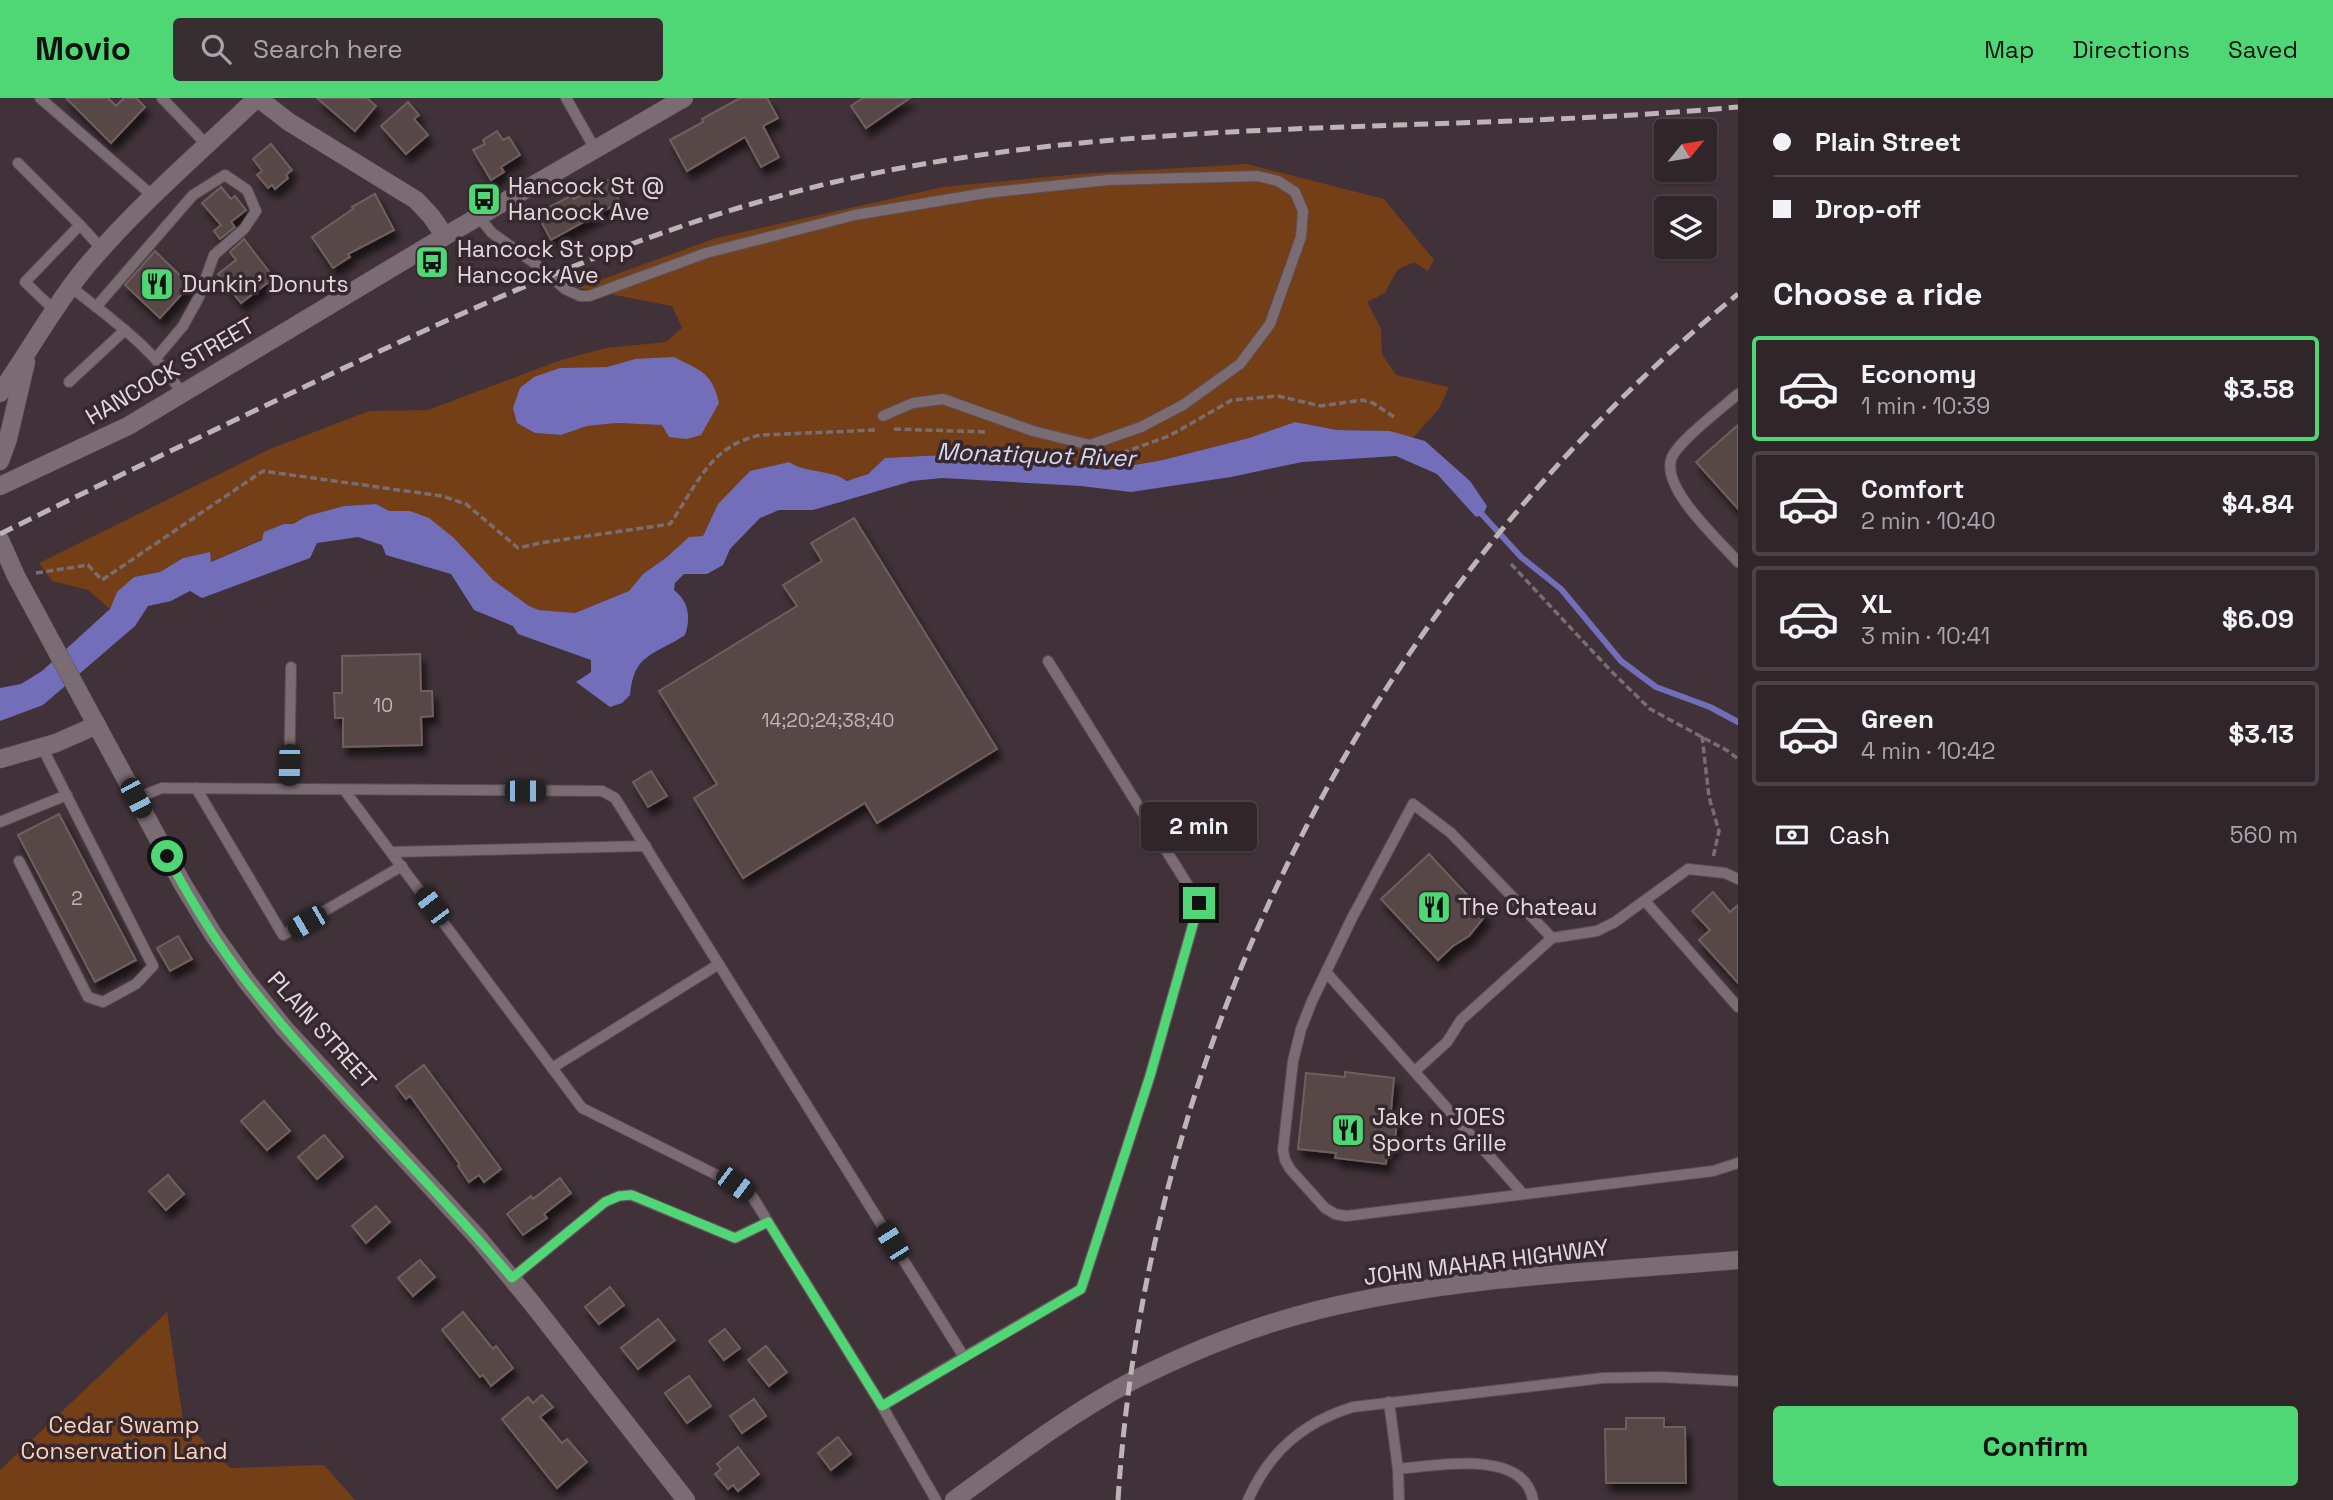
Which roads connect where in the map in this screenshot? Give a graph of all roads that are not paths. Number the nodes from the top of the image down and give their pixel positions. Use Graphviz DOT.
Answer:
graph roads {
  1 [pos="40,98"];
  2 [pos="162,98"];
  3 [pos="257,98"];
  4 [pos="566,98"];
  5 [pos="684,98"];
  6 [pos="207,145"];
  7 [pos="596,149"];
  8 [pos="18,163"];
  9 [pos="154,197"];
  10 [pos="479,217"];
  11 [pos="79,225"];
  12 [pos="445,236"];
  13 [pos="102,249"];
  14 [pos="71,287"];
  15 [pos="96,307"];
  16 [pos="54,310"];
  17 [pos="125,330"];
  18 [pos="27,355"];
  19 [pos="156,358"];
  20 [pos="69,382"];
  21 [pos="0,393"];
  22 [pos="1738,394"];
  23 [pos="183,395"];
  24 [pos="883,416"];
  25 [pos="0,461"];
  26 [pos="0,485"];
  27 [pos="0,540"];
  28 [pos="1738,562"];
  29 [pos="1048,662"];
  30 [pos="291,667"];
  31 [pos="97,725"];
  32 [pos="42,747"];
  33 [pos="0,759"];
  34 [pos="196,788"];
  35 [pos="289,789"];
  36 [pos="345,791"];
  37 [pos="67,795"];
  38 [pos="136,798"];
  39 [pos="0,822"];
  40 [pos="646,846"];
  41 [pos="391,852"];
  42 [pos="19,860"];
  43 [pos="402,866"];
  44 [pos="1738,879"];
  45 [pos="1644,901"];
  46 [pos="1552,938"];
  47 [pos="719,964"];
  48 [pos="1326,972"];
  49 [pos="1738,1007"];
  50 [pos="552,1068"];
  51 [pos="1415,1071"];
  52 [pos="1738,1163"];
  53 [pos="1523,1194"];
  54 [pos="768,1222"];
  55 [pos="1738,1260"];
  56 [pos="512,1278"];
  57 [pos="964,1357"];
  58 [pos="1738,1381"];
  59 [pos="1389,1402"];
  60 [pos="882,1406"];
  61 [pos="1398,1469"];
  62 [pos="686,1500"];
  63 [pos="936,1500"];
  64 [pos="954,1500"];
  65 [pos="1248,1500"];
  66 [pos="1399,1500"];
  67 [pos="1533,1500"];
  1 -- 9 [label="lane"];
  2 -- 6 [label="lane"];
  3 -- 6 [label="main road"];
  3 -- 12 [label="main road"];
  4 -- 7 [label="lane"];
  5 -- 7 [label="main road, HANCOCK STREET"];
  6 -- 9 [label="main road"];
  7 -- 10 [label="main road, HANCOCK STREET"];
  8 -- 11 [label="lane"];
  9 -- 13 [label="main road"];
  10 -- 12 [label="main road, HANCOCK STREET"];
  10 -- 24 [label="lane"];
  11 -- 13 [label="lane"];
  11 -- 16 [label="lane"];
  12 -- 23 [label="main road, HANCOCK STREET"];
  13 -- 14 [label="main road"];
  14 -- 15 [label="lane"];
  14 -- 16 [label="main road"];
  15 -- 17 [label="lane"];
  15 -- 19 [label="lane"];
  16 -- 18 [label="main road"];
  17 -- 19 [label="lane"];
  17 -- 20 [label="lane"];
  18 -- 21 [label="main road"];
  18 -- 25 [label="main road"];
  19 -- 23 [label="lane"];
  22 -- 28 [label="lane"];
  23 -- 26 [label="main road, HANCOCK STREET"];
  27 -- 31 [label="main road, PLAIN STREET"];
  29 -- 57 [label="lane"];
  30 -- 35 [label="lane"];
  31 -- 32 [label="main road"];
  31 -- 38 [label="main road, PLAIN STREET"];
  32 -- 33 [label="main road"];
  32 -- 37 [label="lane"];
  34 -- 35 [label="lane"];
  34 -- 38 [label="lane"];
  34 -- 43 [label="lane"];
  35 -- 36 [label="lane"];
  36 -- 40 [label="lane"];
  36 -- 41 [label="lane"];
  37 -- 39 [label="lane"];
  37 -- 42 [label="lane"];
  38 -- 56 [label="main road, PLAIN STREET"];
  40 -- 41 [label="lane"];
  40 -- 47 [label="lane"];
  41 -- 43 [label="lane"];
  43 -- 50 [label="lane"];
  44 -- 45 [label="lane"];
  45 -- 46 [label="lane"];
  45 -- 49 [label="lane"];
  46 -- 48 [label="lane"];
  46 -- 51 [label="lane"];
  47 -- 50 [label="lane"];
  47 -- 57 [label="lane"];
  48 -- 51 [label="lane"];
  48 -- 53 [label="lane"];
  50 -- 54 [label="lane"];
  51 -- 53 [label="lane"];
  52 -- 53 [label="lane"];
  54 -- 56 [label="lane"];
  54 -- 60 [label="lane"];
  55 -- 64 [label="main road, JOHN MAHAR HIGHWAY"];
  56 -- 62 [label="main road, PLAIN STREET"];
  57 -- 60 [label="lane"];
  58 -- 59 [label="lane"];
  59 -- 61 [label="lane"];
  59 -- 65 [label="lane"];
  60 -- 63 [label="lane"];
  61 -- 66 [label="lane"];
  61 -- 67 [label="lane"];
}
